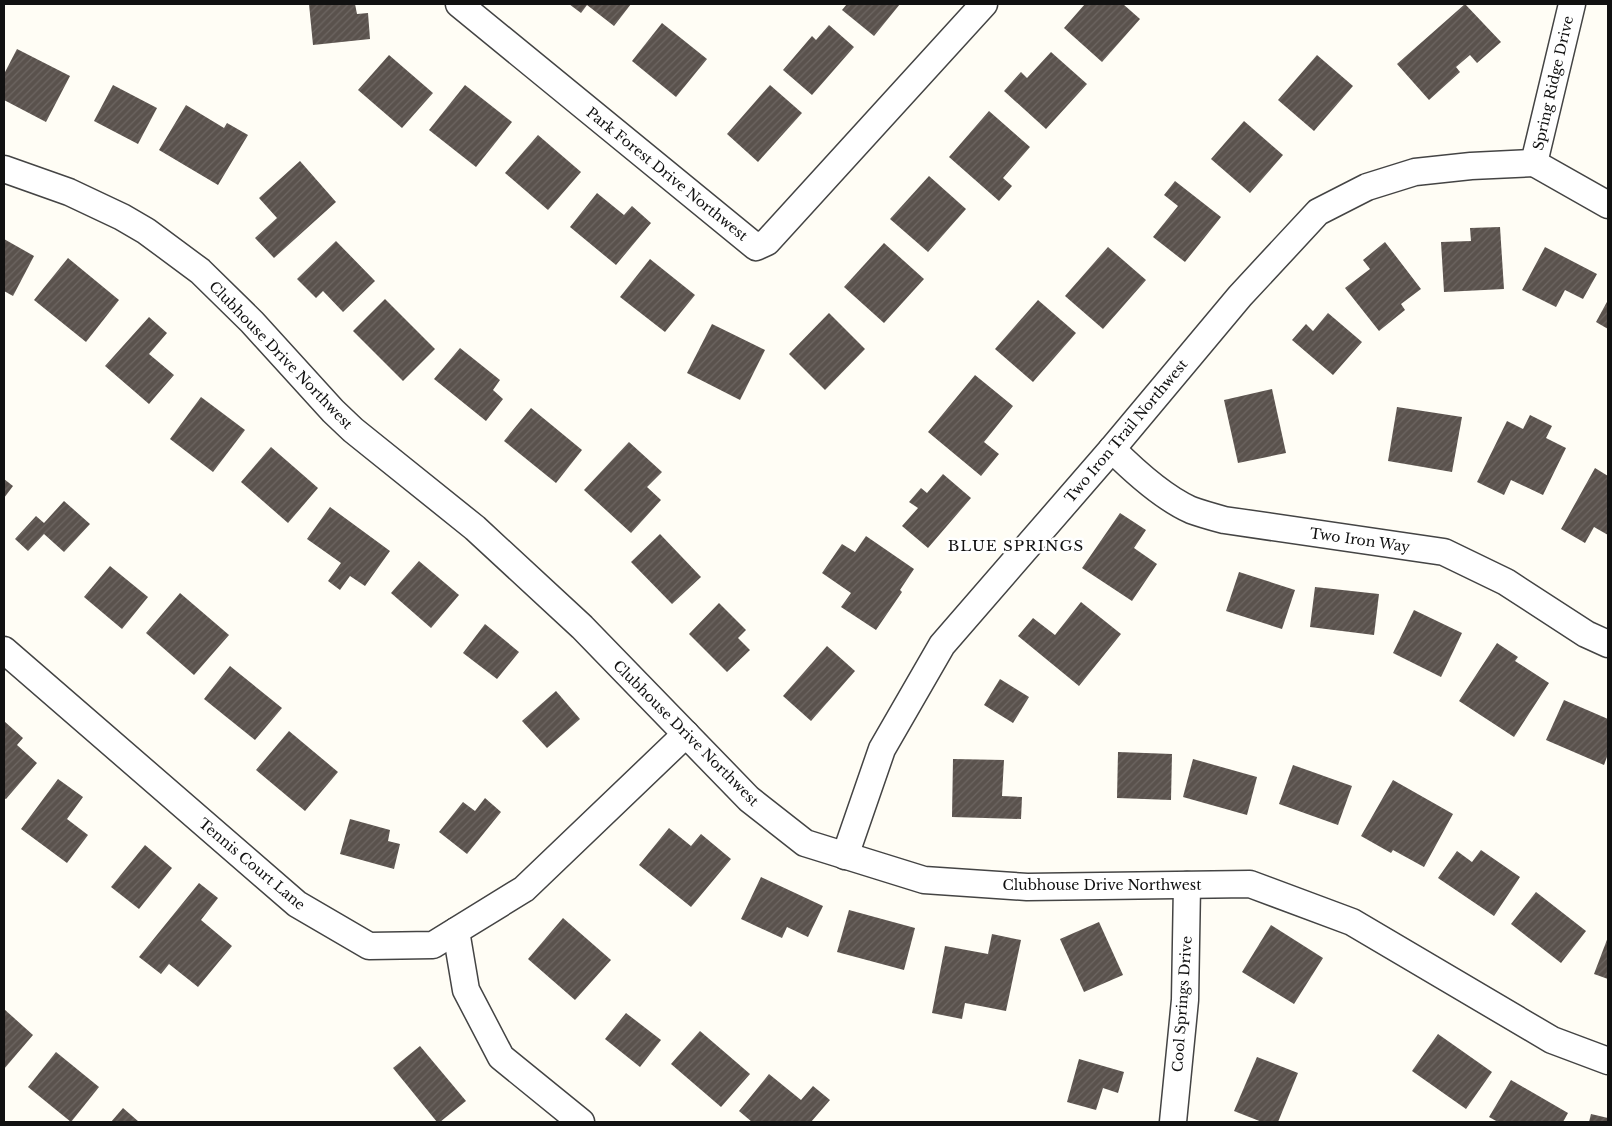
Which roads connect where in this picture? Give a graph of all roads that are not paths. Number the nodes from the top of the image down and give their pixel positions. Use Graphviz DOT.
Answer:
graph roads {
  1 [pos="459,4"];
  2 [pos="984,4"];
  3 [pos="1572,4"];
  4 [pos="1534,163"];
  5 [pos="4,169"];
  6 [pos="1608,205"];
  7 [pos="1112,449"];
  8 [pos="1608,644"];
  9 [pos="4,650"];
  10 [pos="686,734"];
  11 [pos="845,856"];
  12 [pos="1188,885"];
  13 [pos="456,931"];
  14 [pos="1608,1061"];
  15 [pos="581,1122"];
  16 [pos="1173,1122"];
  1 -- 2 [label="street, Park Forest Drive Northwest"];
  3 -- 4 [label="street, Spring Ridge Drive"];
  4 -- 6 [label="street"];
  4 -- 7 [label="street, Two Iron Trail Northwest"];
  5 -- 10 [label="street, Clubhouse Drive Northwest"];
  7 -- 8 [label="street, Two Iron Way"];
  7 -- 11 [label="street, Two Iron Trail Northwest"];
  9 -- 13 [label="street, Tennis Court Lane"];
  10 -- 11 [label="street, Clubhouse Drive Northwest"];
  10 -- 13 [label="street, Tennis Court Lane"];
  11 -- 12 [label="street, Clubhouse Drive Northwest"];
  12 -- 14 [label="street, Clubhouse Drive Northwest"];
  12 -- 16 [label="street, Cool Springs Drive"];
  13 -- 15 [label="street"];
}
